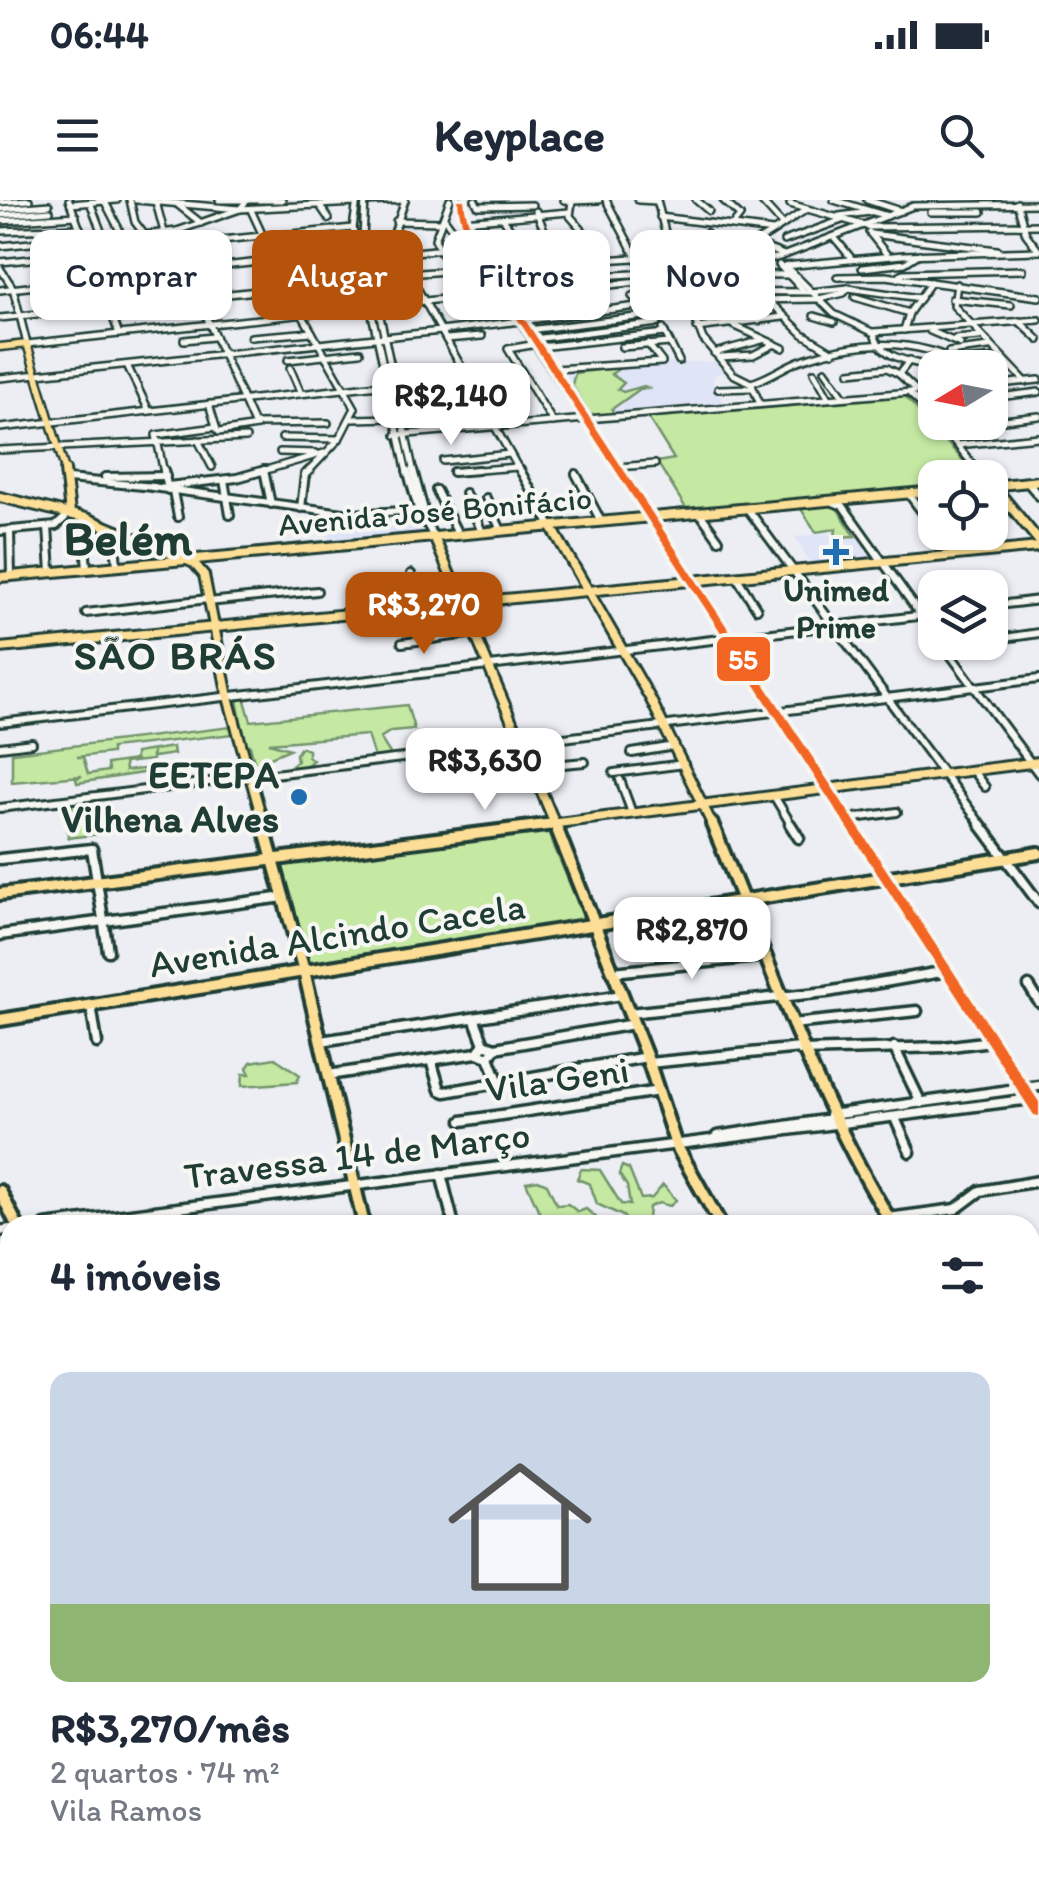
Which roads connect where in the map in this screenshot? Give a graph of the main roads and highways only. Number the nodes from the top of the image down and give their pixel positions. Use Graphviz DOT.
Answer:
graph roads {
  1 [pos="0,346"];
  2 [pos="1039,482"];
  3 [pos="1008,483"];
  4 [pos="918,493"];
  5 [pos="0,497"];
  6 [pos="1008,505"];
  7 [pos="70,513"];
  8 [pos="551,526"];
  9 [pos="434,537"];
  10 [pos="1039,544"];
  11 [pos="184,559"];
  12 [pos="0,577"];
  13 [pos="588,590"];
  14 [pos="463,602"];
  15 [pos="213,627"];
  16 [pos="0,648"];
  17 [pos="1035,763"];
  18 [pos="703,804"];
  19 [pos="555,823"];
  20 [pos="1039,852"];
  21 [pos="273,860"];
  22 [pos="0,894"];
  23 [pos="743,900"];
  24 [pos="594,924"];
  25 [pos="304,970"];
  26 [pos="0,1020"];
  27 [pos="0,1191"];
  28 [pos="11,1215"];
  29 [pos="362,1215"];
  30 [pos="715,1215"];
  31 [pos="887,1215"];
  1 -- 7 [label="main road"];
  2 -- 3 [label="main road"];
  4 -- 8 [label="main road, Avenida José Bonifácio"];
  5 -- 7 [label="main road"];
  6 -- 10 [label="main road"];
  7 -- 11 [label="main road"];
  8 -- 9 [label="main road, Avenida José Bonifácio"];
  8 -- 13 [label="main road"];
  9 -- 11 [label="main road, Avenida José Bonifácio"];
  9 -- 14 [label="main road"];
  10 -- 13 [label="main road"];
  11 -- 12 [label="main road, Avenida José Bonifácio"];
  11 -- 15 [label="main road"];
  13 -- 14 [label="main road"];
  13 -- 18 [label="main road"];
  14 -- 15 [label="main road"];
  14 -- 19 [label="main road"];
  15 -- 16 [label="main road"];
  15 -- 21 [label="main road"];
  17 -- 18 [label="main road"];
  18 -- 19 [label="main road"];
  18 -- 23 [label="main road"];
  19 -- 21 [label="main road"];
  19 -- 24 [label="main road"];
  20 -- 23 [label="main road, Avenida Alcindo Cacela"];
  21 -- 22 [label="main road"];
  21 -- 25 [label="main road"];
  23 -- 24 [label="main road, Avenida Alcindo Cacela"];
  23 -- 31 [label="main road"];
  24 -- 25 [label="main road, Avenida Alcindo Cacela"];
  24 -- 30 [label="main road"];
  25 -- 26 [label="main road, Avenida Alcindo Cacela"];
  25 -- 29 [label="main road"];
  27 -- 28 [label="main road"];
}
